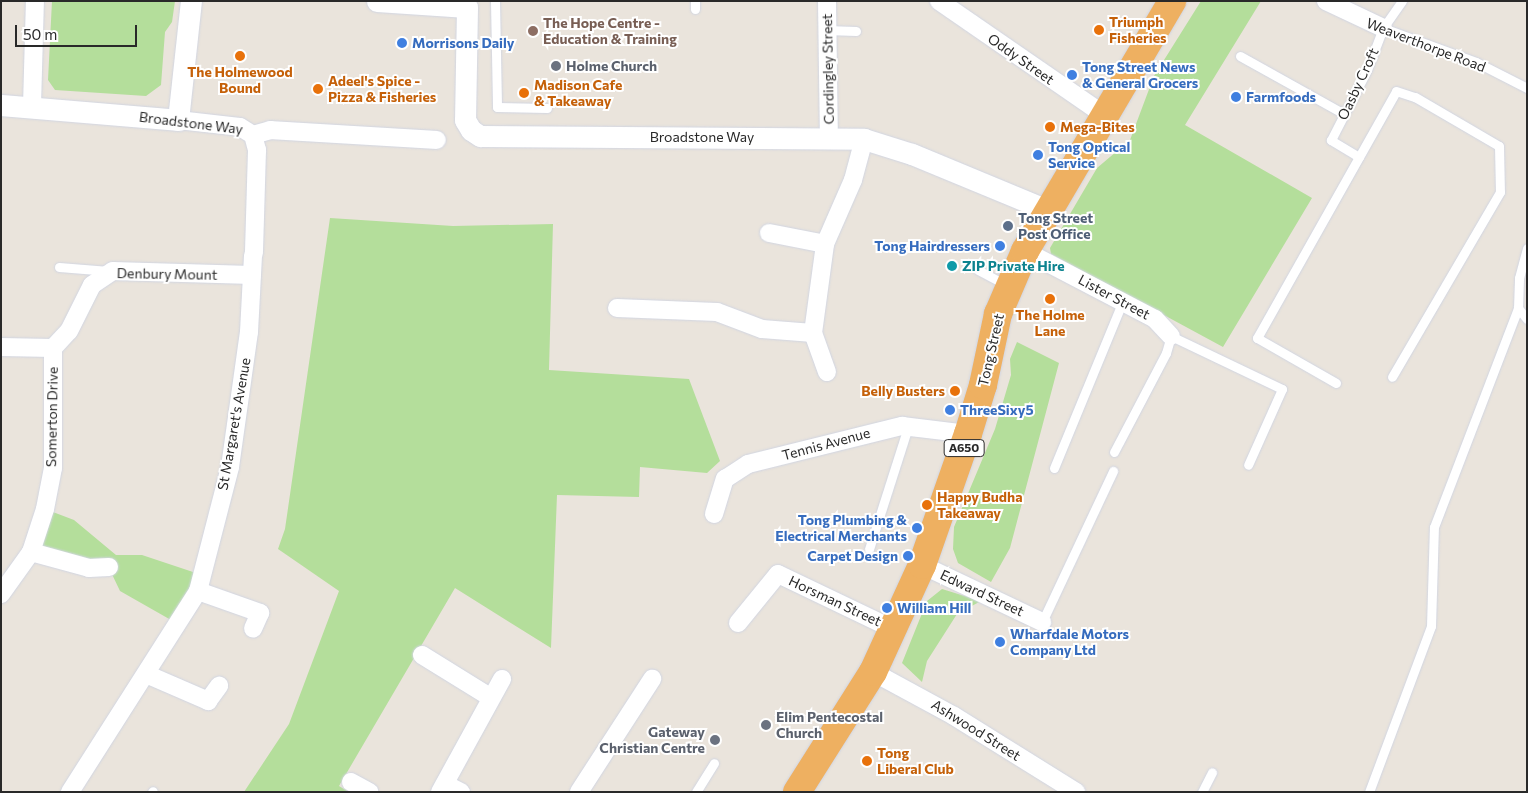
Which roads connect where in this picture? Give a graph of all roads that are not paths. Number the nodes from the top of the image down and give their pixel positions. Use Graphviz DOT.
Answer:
graph roads {
  1 [pos="35,1"];
  2 [pos="191,1"];
  3 [pos="377,1"];
  4 [pos="495,1"];
  5 [pos="827,1"];
  6 [pos="938,1"];
  7 [pos="1172,1"];
  8 [pos="1326,1"];
  9 [pos="1402,1"];
  10 [pos="467,4"];
  11 [pos="1382,28"];
  12 [pos="826,30"];
  13 [pos="856,31"];
  14 [pos="1240,56"];
  15 [pos="1527,88"];
  16 [pos="1,105"];
  17 [pos="32,106"];
  18 [pos="547,108"];
  19 [pos="1344,114"];
  20 [pos="1104,115"];
  21 [pos="178,120"];
  22 [pos="253,135"];
  23 [pos="829,137"];
  24 [pos="864,139"];
  25 [pos="437,140"];
  26 [pos="1359,157"];
  27 [pos="1047,210"];
  28 [pos="769,233"];
  29 [pos="825,244"];
  30 [pos="1527,248"];
  31 [pos="1025,251"];
  32 [pos="59,267"];
  33 [pos="978,270"];
  34 [pos="113,271"];
  35 [pos="252,275"];
  36 [pos="1008,286"];
  37 [pos="1123,301"];
  38 [pos="617,308"];
  39 [pos="1518,308"];
  40 [pos="1527,319"];
  41 [pos="813,333"];
  42 [pos="1171,336"];
  43 [pos="1,347"];
  44 [pos="53,348"];
  45 [pos="827,372"];
  46 [pos="1392,377"];
  47 [pos="1336,382"];
  48 [pos="908,427"];
  49 [pos="968,434"];
  50 [pos="1114,452"];
  51 [pos="1248,465"];
  52 [pos="1054,468"];
  53 [pos="1113,471"];
  54 [pos="714,514"];
  55 [pos="869,549"];
  56 [pos="31,552"];
  57 [pos="922,565"];
  58 [pos="109,568"];
  59 [pos="198,591"];
  60 [pos="1,594"];
  61 [pos="1042,622"];
  62 [pos="738,623"];
  63 [pos="253,629"];
  64 [pos="895,630"];
  65 [pos="422,654"];
  66 [pos="873,672"];
  67 [pos="146,674"];
  68 [pos="502,679"];
  69 [pos="652,679"];
  70 [pos="219,686"];
  71 [pos="490,698"];
  72 [pos="714,763"];
  73 [pos="1212,772"];
  74 [pos="352,782"];
  75 [pos="449,789"];
  76 [pos="70,792"];
  77 [pos="368,792"];
  78 [pos="579,792"];
  79 [pos="696,792"];
  80 [pos="798,792"];
  81 [pos="1076,792"];
  82 [pos="1202,792"];
  83 [pos="1369,792"];
  1 -- 17 [label="street"];
  2 -- 21 [label="street"];
  3 -- 10 [label="street"];
  4 -- 18 [label="lane"];
  5 -- 12 [label="street, Cordingley Street"];
  6 -- 20 [label="street, Oddy Street"];
  7 -- 20 [label="highway, Tong Street / A650"];
  8 -- 11 [label="street, Weaverthorpe Road"];
  9 -- 11 [label="lane, Oasby Croft"];
  10 -- 23 [label="street, Broadstone Way"];
  11 -- 15 [label="lane, Weaverthorpe Road"];
  11 -- 19 [label="lane, Oasby Croft"];
  12 -- 13 [label="lane"];
  12 -- 23 [label="street, Cordingley Street"];
  14 -- 19 [label="lane"];
  16 -- 17 [label="street, Broadstone Way"];
  17 -- 21 [label="street, Broadstone Way"];
  19 -- 26 [label="lane, Oasby Croft"];
  20 -- 27 [label="highway, Tong Street / A650"];
  21 -- 22 [label="street, Broadstone Way"];
  22 -- 25 [label="street, Broadstone Way"];
  22 -- 35 [label="street, St Margaret's Avenue"];
  23 -- 24 [label="street, Broadstone Way"];
  24 -- 27 [label="street, Broadstone Way"];
  24 -- 29 [label="street"];
  26 -- 46 [label="lane"];
  26 -- 47 [label="lane"];
  27 -- 31 [label="highway, Tong Street / A650"];
  28 -- 29 [label="street"];
  29 -- 41 [label="street"];
  30 -- 39 [label="lane"];
  31 -- 36 [label="highway, Tong Street / A650"];
  31 -- 37 [label="street, Lister Street"];
  32 -- 34 [label="lane"];
  33 -- 36 [label="lane"];
  34 -- 35 [label="street, Denbury Mount"];
  34 -- 44 [label="street, Denbury Mount"];
  35 -- 59 [label="street, St Margaret's Avenue"];
  36 -- 49 [label="highway, Tong Street / A650"];
  37 -- 42 [label="street, Lister Street"];
  37 -- 52 [label="lane"];
  38 -- 41 [label="street"];
  39 -- 40 [label="lane"];
  39 -- 83 [label="lane"];
  41 -- 45 [label="street"];
  42 -- 50 [label="lane"];
  42 -- 51 [label="lane"];
  43 -- 44 [label="street"];
  44 -- 56 [label="street, Somerton Drive"];
  48 -- 49 [label="street, Tennis Avenue"];
  48 -- 54 [label="street, Tennis Avenue"];
  48 -- 55 [label="lane"];
  49 -- 57 [label="highway, Tong Street / A650"];
  53 -- 61 [label="lane"];
  56 -- 58 [label="street"];
  56 -- 60 [label="street, Somerton Drive"];
  57 -- 61 [label="street, Edward Street"];
  57 -- 64 [label="highway, Tong Street / A650"];
  59 -- 63 [label="street"];
  59 -- 67 [label="street, St Margaret's Avenue"];
  62 -- 64 [label="street, Horsman Street"];
  64 -- 66 [label="highway, Tong Street / A650"];
  65 -- 71 [label="street"];
  66 -- 80 [label="highway, Tong Street / A650"];
  66 -- 81 [label="street, Ashwood Street"];
  67 -- 70 [label="street"];
  67 -- 76 [label="street, St Margaret's Avenue"];
  68 -- 71 [label="street"];
  69 -- 78 [label="street"];
  71 -- 75 [label="street"];
  72 -- 79 [label="lane"];
  73 -- 82 [label="lane"];
  74 -- 77 [label="street"];
}
